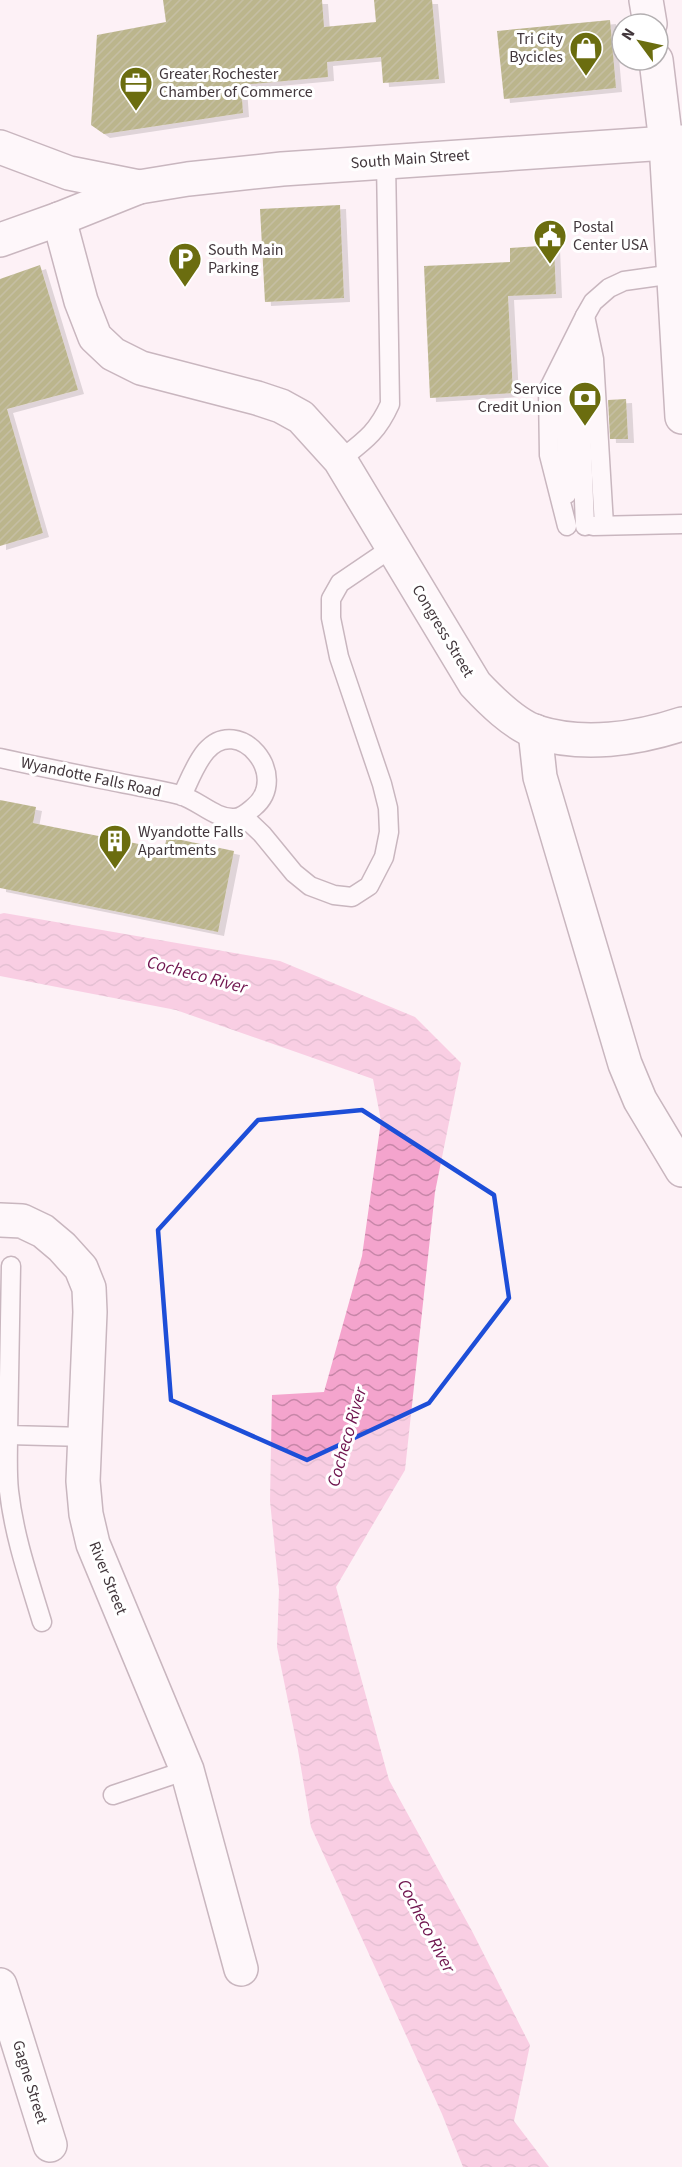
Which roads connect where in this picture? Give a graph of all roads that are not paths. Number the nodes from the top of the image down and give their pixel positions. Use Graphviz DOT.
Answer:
graph roads {
  1 [pos="659,72"];
  2 [pos="674,143"];
  3 [pos="0,147"];
  4 [pos="386,161"];
  5 [pos="138,187"];
  6 [pos="59,219"];
  7 [pos="0,240"];
  8 [pos="674,274"];
  9 [pos="585,316"];
  10 [pos="578,334"];
  11 [pos="682,417"];
  12 [pos="340,460"];
  13 [pos="682,524"];
  14 [pos="604,525"];
  15 [pos="576,526"];
  16 [pos="393,547"];
  17 [pos="682,724"];
  18 [pos="535,731"];
  19 [pos="0,758"];
  20 [pos="182,796"];
  21 [pos="243,816"];
  22 [pos="682,1170"];
  23 [pos="0,1220"];
  24 [pos="11,1266"];
  25 [pos="8,1435"];
  26 [pos="86,1437"];
  27 [pos="42,1622"];
  28 [pos="187,1770"];
  29 [pos="113,1795"];
  30 [pos="241,1969"];
  31 [pos="0,1985"];
  32 [pos="50,2145"];
  1 -- 2 [label="street"];
  2 -- 4 [label="street, South Main Street"];
  2 -- 8 [label="street"];
  3 -- 5 [label="street"];
  4 -- 5 [label="street, South Main Street"];
  4 -- 12 [label="lane"];
  5 -- 6 [label="street"];
  6 -- 7 [label="street"];
  6 -- 12 [label="street, Congress Street"];
  8 -- 9 [label="lane"];
  8 -- 11 [label="street"];
  9 -- 10 [label="lane"];
  9 -- 14 [label="lane"];
  10 -- 15 [label="lane"];
  10 -- 15 [label="lane"];
  12 -- 16 [label="street, Congress Street"];
  13 -- 14 [label="lane"];
  14 -- 15 [label="lane"];
  16 -- 18 [label="street, Congress Street"];
  16 -- 21 [label="lane"];
  17 -- 18 [label="street"];
  18 -- 22 [label="street"];
  19 -- 20 [label="lane, Wyandotte Falls Road"];
  20 -- 21 [label="lane, Wyandotte Falls Road"];
  20 -- 21 [label="lane, Wyandotte Falls Road"];
  23 -- 26 [label="street, River Street"];
  24 -- 25 [label="lane"];
  25 -- 26 [label="lane"];
  25 -- 27 [label="lane"];
  26 -- 28 [label="street, River Street"];
  28 -- 29 [label="lane"];
  28 -- 30 [label="street, River Street"];
  31 -- 32 [label="street, Gagne Street"];
}
